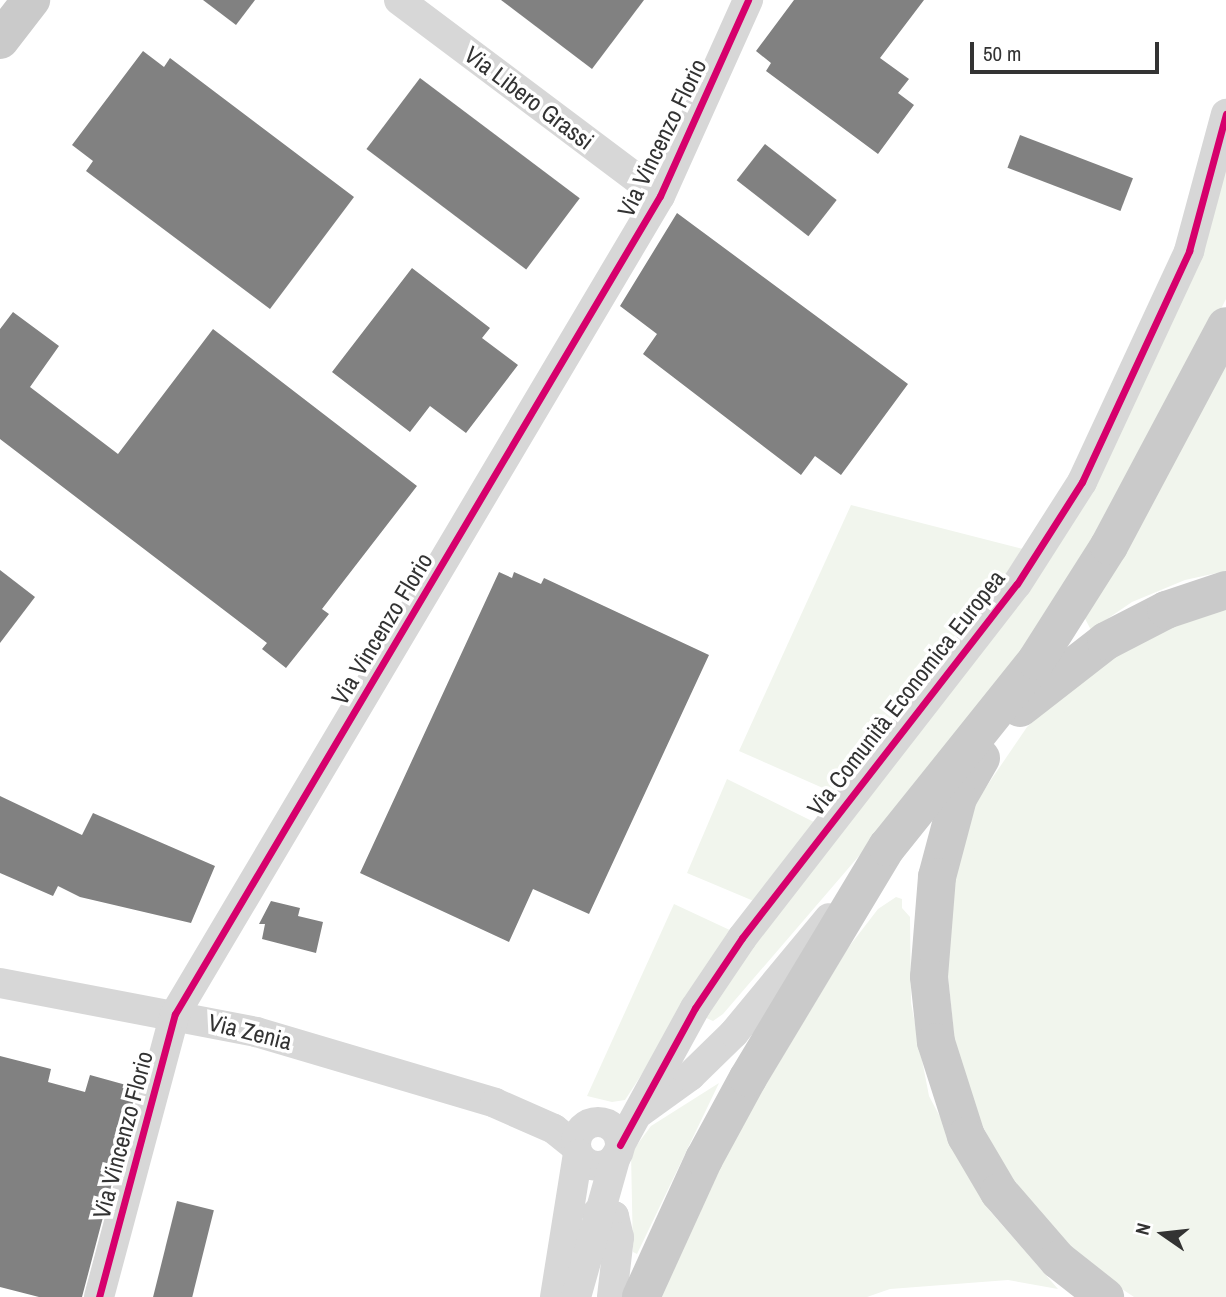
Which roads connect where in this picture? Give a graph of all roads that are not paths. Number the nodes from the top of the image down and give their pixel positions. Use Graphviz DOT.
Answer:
graph roads {
  1 [pos="30,0"];
  2 [pos="399,0"];
  3 [pos="748,0"];
  4 [pos="0,40"];
  5 [pos="1226,114"];
  6 [pos="660,196"];
  7 [pos="1226,326"];
  8 [pos="1226,590"];
  9 [pos="1036,661"];
  10 [pos="1007,722"];
  11 [pos="980,760"];
  12 [pos="917,810"];
  13 [pos="887,847"];
  14 [pos="0,983"];
  15 [pos="695,1007"];
  16 [pos="175,1014"];
  17 [pos="734,1033"];
  18 [pos="495,1103"];
  19 [pos="616,1133"];
  20 [pos="580,1154"];
  21 [pos="605,1207"];
  22 [pos="99,1297"];
  23 [pos="555,1297"];
  24 [pos="576,1297"];
  25 [pos="612,1297"];
  26 [pos="641,1297"];
  27 [pos="1105,1297"];
  1 -- 4 [label="main road"];
  2 -- 6 [label="street, Via Libero Grassi"];
  3 -- 6 [label="street, Via Vincenzo Florio"];
  5 -- 15 [label="street, Via Comunità Economica Europea"];
  6 -- 16 [label="street, Via Vincenzo Florio"];
  7 -- 9 [label="main road"];
  8 -- 10 [label="main road"];
  9 -- 10 [label="main road"];
  9 -- 12 [label="main road"];
  10 -- 11 [label="main road"];
  11 -- 12 [label="main road"];
  11 -- 27 [label="main road"];
  12 -- 13 [label="main road"];
  13 -- 17 [label="street"];
  13 -- 26 [label="main road"];
  14 -- 16 [label="street, Via Zenia"];
  15 -- 17 [label="street"];
  15 -- 19 [label="street, Via Comunità Economica Europea"];
  16 -- 18 [label="street, Via Zenia"];
  16 -- 22 [label="street, Via Vincenzo Florio"];
  17 -- 19 [label="street"];
  18 -- 19 [label="street"];
  18 -- 20 [label="street"];
  19 -- 20 [label="street"];
  19 -- 21 [label="street, Via Comunità Economica Europea"];
  20 -- 21 [label="street"];
  20 -- 23 [label="street"];
  21 -- 24 [label="street, Via Comunità Economica Europea"];
  21 -- 25 [label="street"];
}
